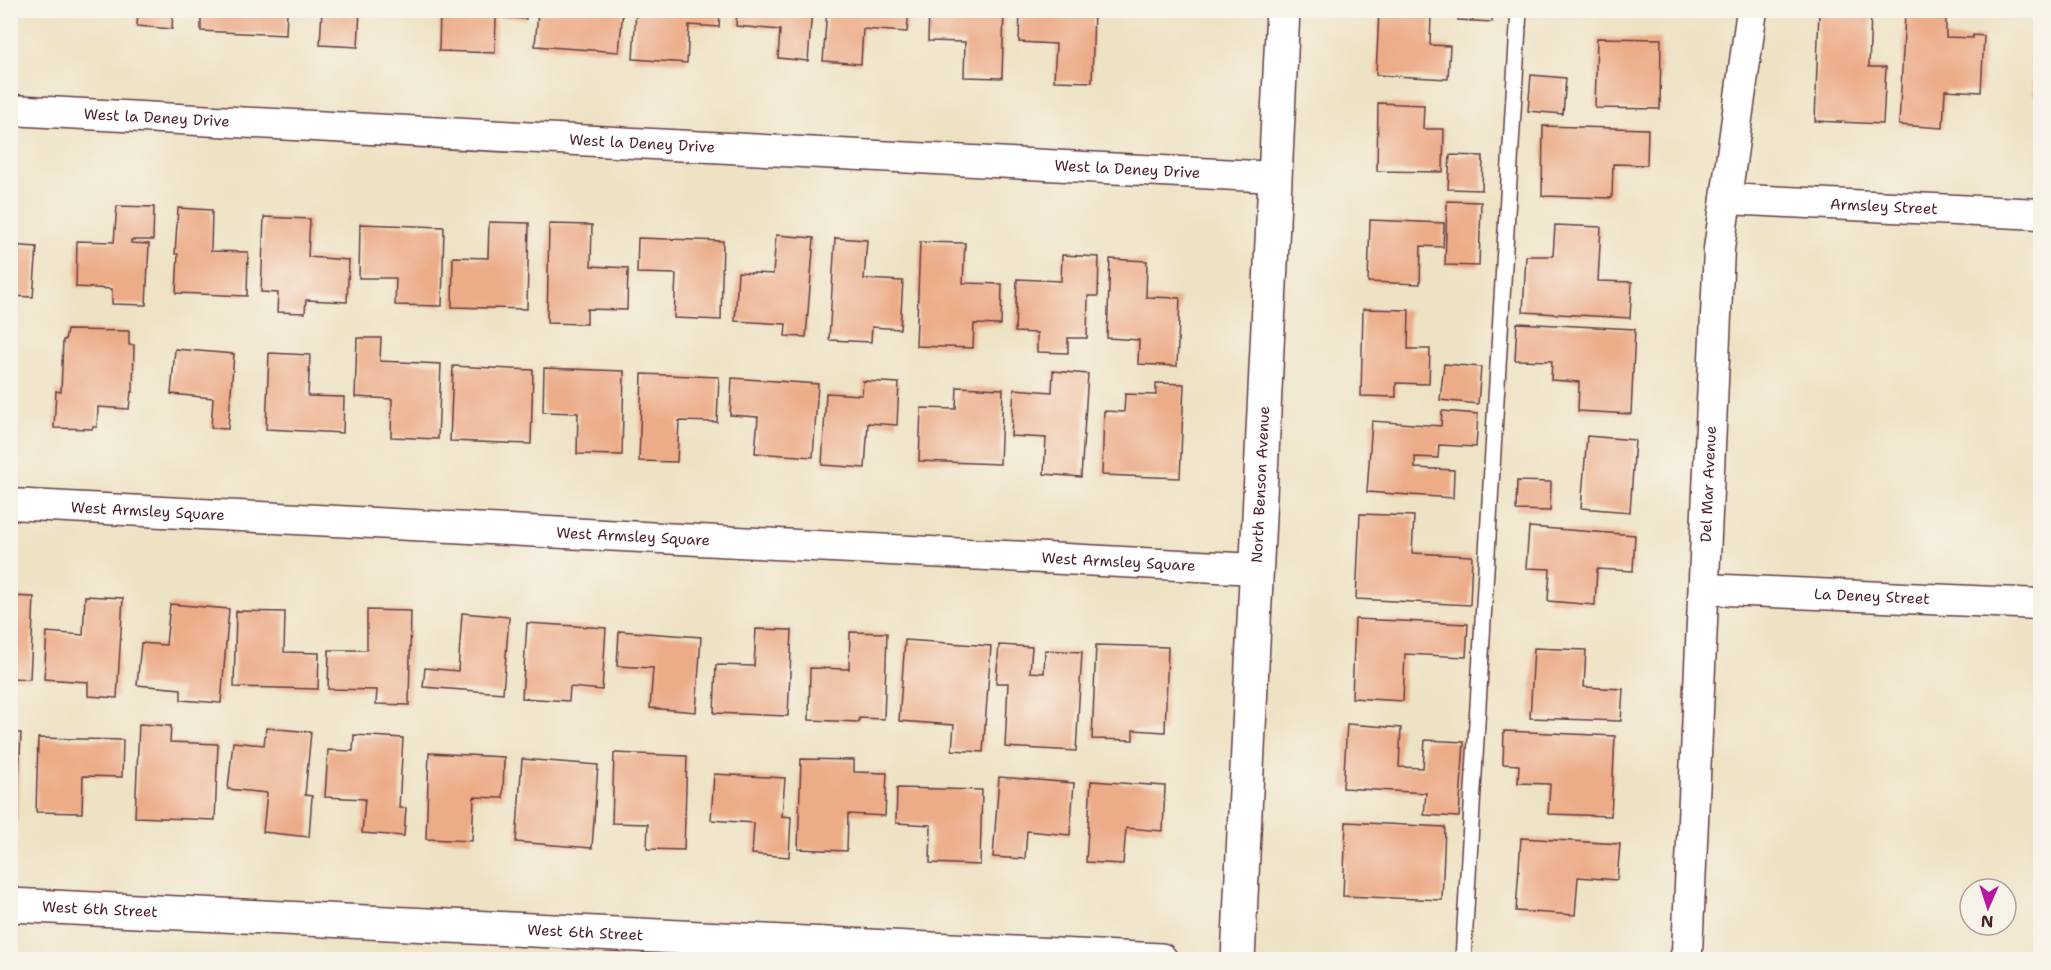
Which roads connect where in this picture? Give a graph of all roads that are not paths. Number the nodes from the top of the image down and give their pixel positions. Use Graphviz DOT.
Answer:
graph roads {
  1 [pos="1283,10"];
  2 [pos="1519,10"];
  3 [pos="1752,10"];
  4 [pos="10,110"];
  5 [pos="1275,177"];
  6 [pos="1726,199"];
  7 [pos="2040,214"];
  8 [pos="10,504"];
  9 [pos="1256,569"];
  10 [pos="1704,589"];
  11 [pos="2040,604"];
  12 [pos="10,905"];
  13 [pos="943,954"];
  14 [pos="1161,960"];
  15 [pos="1238,960"];
  16 [pos="1463,960"];
  17 [pos="1684,960"];
  1 -- 5 [label="street, North Benson Avenue"];
  2 -- 16 [label="lane"];
  3 -- 6 [label="street, Del Mar Avenue"];
  4 -- 5 [label="street, West la Deney Drive"];
  5 -- 9 [label="street, North Benson Avenue"];
  6 -- 7 [label="street, Armsley Street"];
  6 -- 10 [label="street, Del Mar Avenue"];
  8 -- 9 [label="street, West Armsley Square"];
  9 -- 15 [label="street, North Benson Avenue"];
  10 -- 11 [label="street, La Deney Street"];
  10 -- 17 [label="street, Del Mar Avenue"];
  12 -- 13 [label="street, West 6th Street"];
  13 -- 14 [label="street, West 6th Street"];
}
